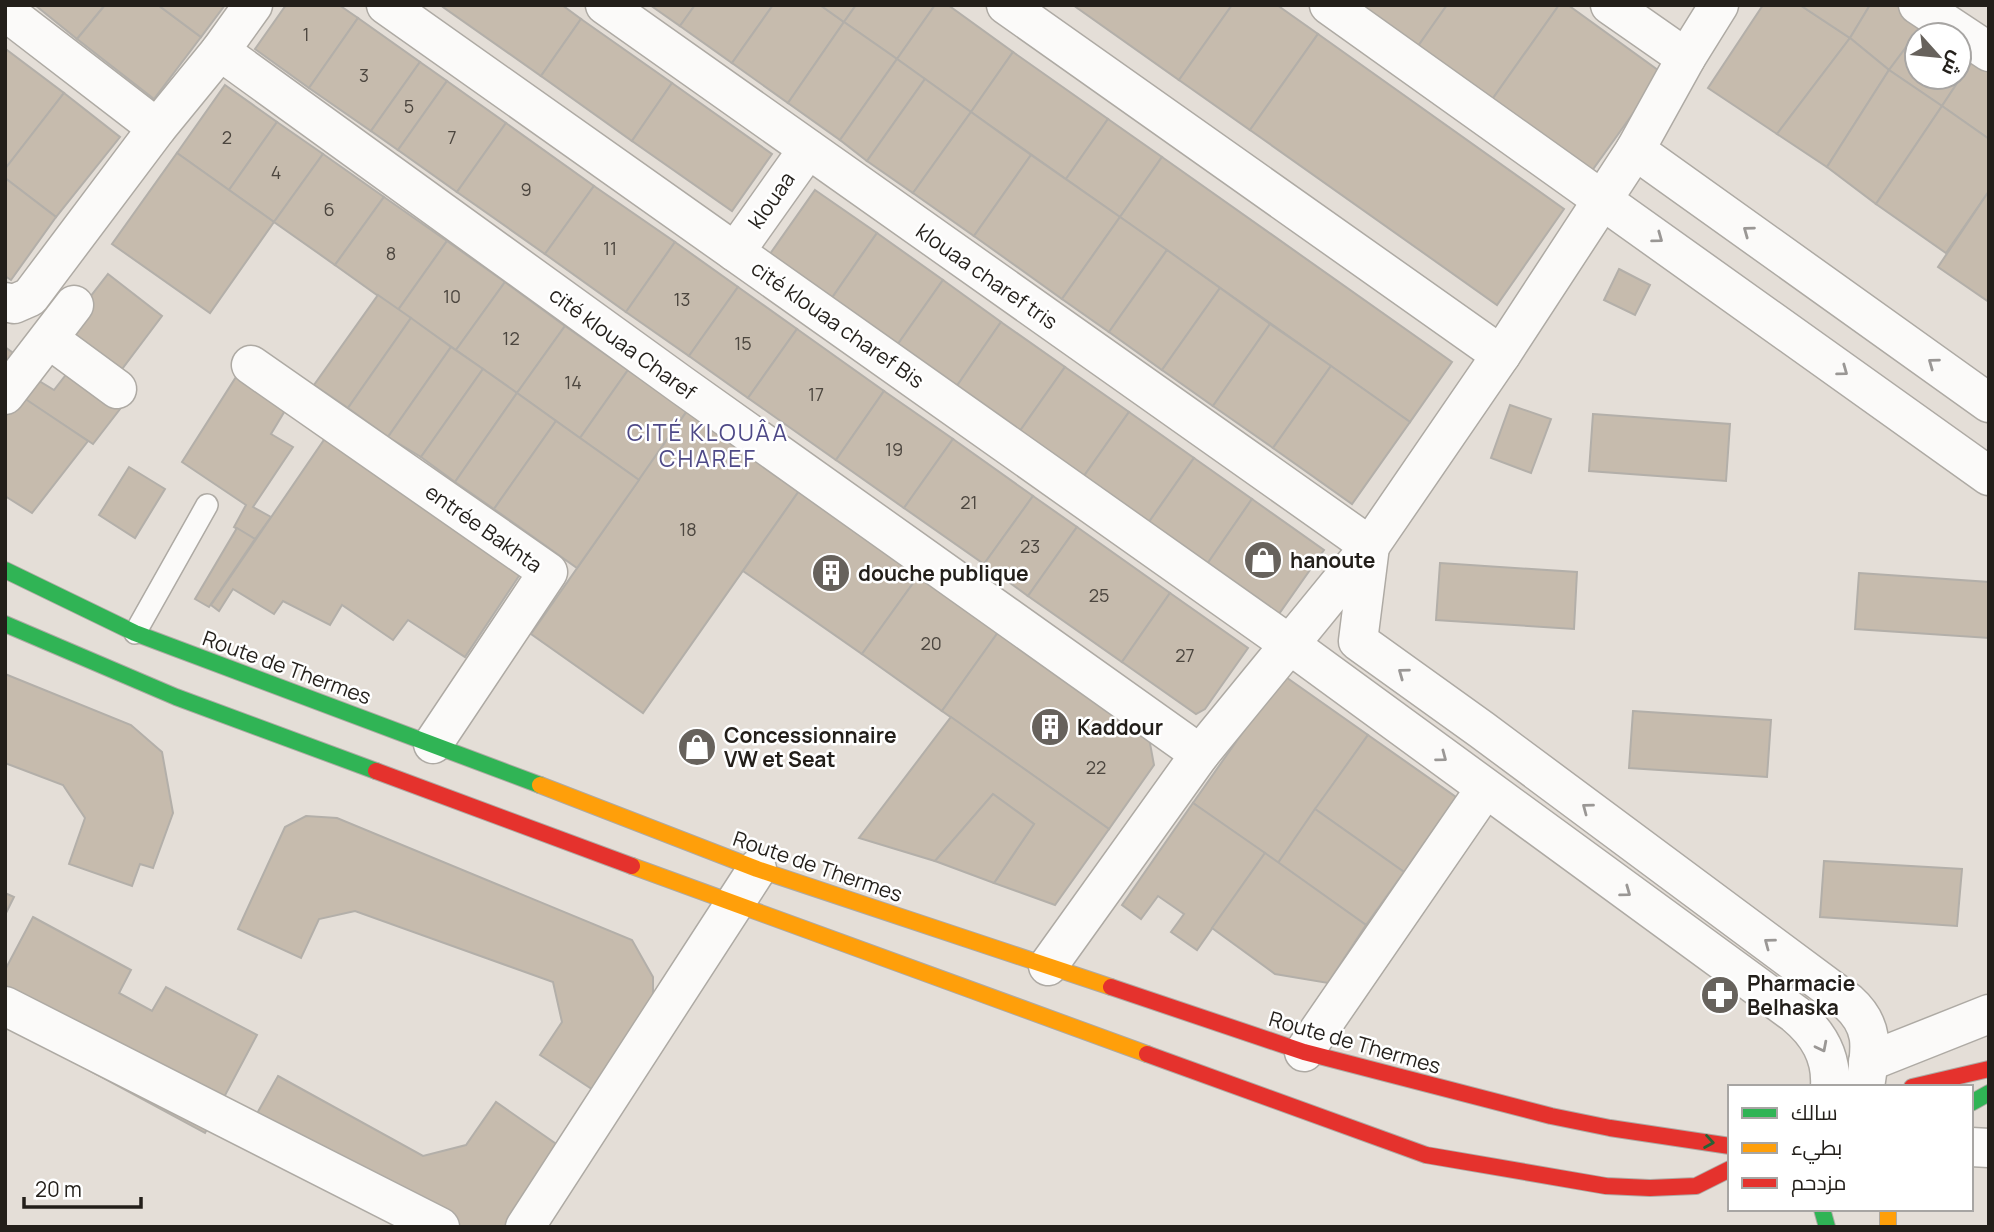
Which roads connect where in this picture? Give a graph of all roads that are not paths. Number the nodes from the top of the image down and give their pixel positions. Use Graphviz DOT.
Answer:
graph roads {
  1 [pos="253,5"];
  2 [pos="386,5"];
  3 [pos="605,5"];
  4 [pos="1006,5"];
  5 [pos="1329,5"];
  6 [pos="1610,5"];
  7 [pos="1719,5"];
  8 [pos="1918,5"];
  9 [pos="5,10"];
  10 [pos="220,51"];
  11 [pos="1989,52"];
  12 [pos="1685,58"];
  13 [pos="157,128"];
  14 [pos="808,149"];
  15 [pos="1634,150"];
  16 [pos="1602,198"];
  17 [pos="735,252"];
  18 [pos="5,302"];
  19 [pos="74,305"];
  20 [pos="49,339"];
  21 [pos="1501,355"];
  22 [pos="251,365"];
  23 [pos="117,389"];
  24 [pos="5,395"];
  25 [pos="1989,403"];
  26 [pos="1989,476"];
  27 [pos="207,505"];
  28 [pos="1370,546"];
  29 [pos="5,570"];
  30 [pos="5,624"];
  31 [pos="135,633"];
  32 [pos="1289,644"];
  33 [pos="433,744"];
  34 [pos="1200,754"];
  35 [pos="1485,789"];
  36 [pos="757,869"];
  37 [pos="735,904"];
  38 [pos="1048,967"];
  39 [pos="5,1006"];
  40 [pos="1989,1014"];
  41 [pos="1304,1052"];
  42 [pos="1989,1069"];
  43 [pos="1867,1074"];
  44 [pos="1830,1085"];
  45 [pos="1921,1085"];
  46 [pos="1989,1093"];
  47 [pos="1973,1102"];
  48 [pos="1698,1126"];
  49 [pos="1640,1132"];
  50 [pos="1728,1146"];
  51 [pos="1728,1170"];
  52 [pos="440,1227"];
  53 [pos="526,1227"];
  1 -- 10 [label="street"];
  2 -- 17 [label="street, cité klouaa charef Bis"];
  3 -- 14 [label="street, klouaa charef tris"];
  4 -- 21 [label="street"];
  5 -- 16 [label="street"];
  6 -- 12 [label="street"];
  7 -- 12 [label="street"];
  8 -- 11 [label="street"];
  9 -- 13 [label="street"];
  10 -- 13 [label="street"];
  10 -- 34 [label="street, cité klouaa Charef"];
  12 -- 15 [label="street"];
  13 -- 18 [label="street"];
  14 -- 17 [label="street, klouaa"];
  14 -- 28 [label="street, klouaa charef tris"];
  15 -- 16 [label="street"];
  25 -- 15 [label="street, one-way"];
  16 -- 21 [label="street"];
  16 -- 26 [label="street, one-way"];
  17 -- 32 [label="street, cité klouaa charef Bis"];
  19 -- 20 [label="street"];
  20 -- 23 [label="street"];
  20 -- 24 [label="street"];
  21 -- 28 [label="street"];
  22 -- 33 [label="street, entrée Bakhta"];
  27 -- 31 [label="lane"];
  28 -- 32 [label="street"];
  43 -- 28 [label="street, one-way"];
  29 -- 31 [label="main road, Route de Thermes"];
  30 -- 37 [label="main road"];
  31 -- 33 [label="main road, Route de Thermes"];
  32 -- 34 [label="street"];
  32 -- 35 [label="street, cité klouaa charef Bis, one-way"];
  33 -- 36 [label="main road, Route de Thermes"];
  34 -- 38 [label="street"];
  35 -- 41 [label="street"];
  35 -- 44 [label="street, cité klouaa charef Bis, one-way"];
  36 -- 37 [label="street"];
  36 -- 38 [label="main road, Route de Thermes"];
  37 -- 51 [label="main road"];
  37 -- 53 [label="street"];
  38 -- 41 [label="main road, Route de Thermes"];
  39 -- 52 [label="street"];
  40 -- 43 [label="street"];
  41 -- 49 [label="main road, Route de Thermes"];
  42 -- 45 [label="main road"];
  46 -- 47 [label="main road"];
  48 -- 49 [label="main road, Route de Thermes"];
  49 -- 50 [label="main road, Route de Thermes, one-way"];
}
